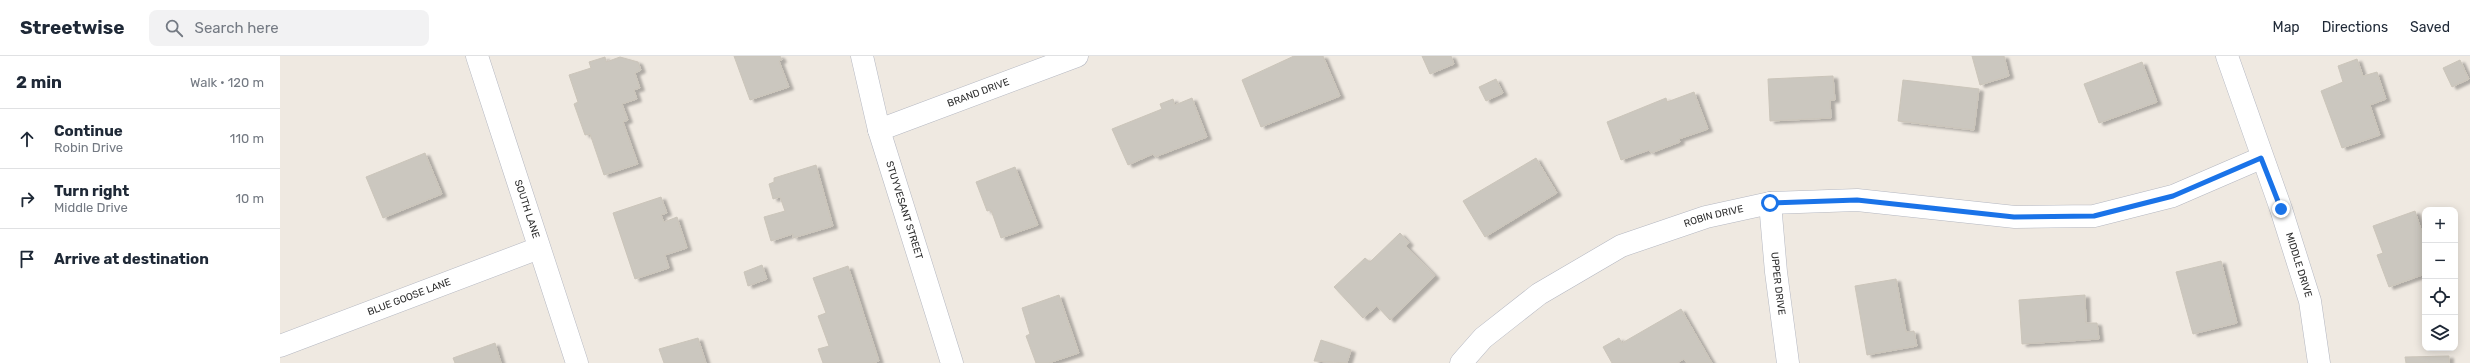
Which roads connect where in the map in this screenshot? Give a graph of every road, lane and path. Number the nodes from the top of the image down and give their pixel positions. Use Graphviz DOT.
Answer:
graph roads {
  1 [pos="476,56"];
  2 [pos="862,56"];
  3 [pos="1077,56"];
  4 [pos="2227,56"];
  5 [pos="879,130"];
  6 [pos="2261,158"];
  7 [pos="1770,203"];
  8 [pos="539,248"];
  9 [pos="280,346"];
  10 [pos="577,363"];
  11 [pos="952,363"];
  12 [pos="1461,363"];
  13 [pos="1788,363"];
  14 [pos="2319,363"];
  1 -- 8 [label="street, SOUTH LANE"];
  2 -- 5 [label="street, STUYVESANT STREET"];
  3 -- 5 [label="street, BRAND DRIVE"];
  4 -- 6 [label="street, MIDDLE DRIVE"];
  5 -- 11 [label="street, STUYVESANT STREET"];
  6 -- 7 [label="street, ROBIN DRIVE"];
  6 -- 14 [label="street, MIDDLE DRIVE"];
  7 -- 12 [label="street, ROBIN DRIVE"];
  7 -- 13 [label="street, UPPER DRIVE"];
  8 -- 9 [label="street, BLUE GOOSE LANE"];
  8 -- 10 [label="street, SOUTH LANE"];
}
